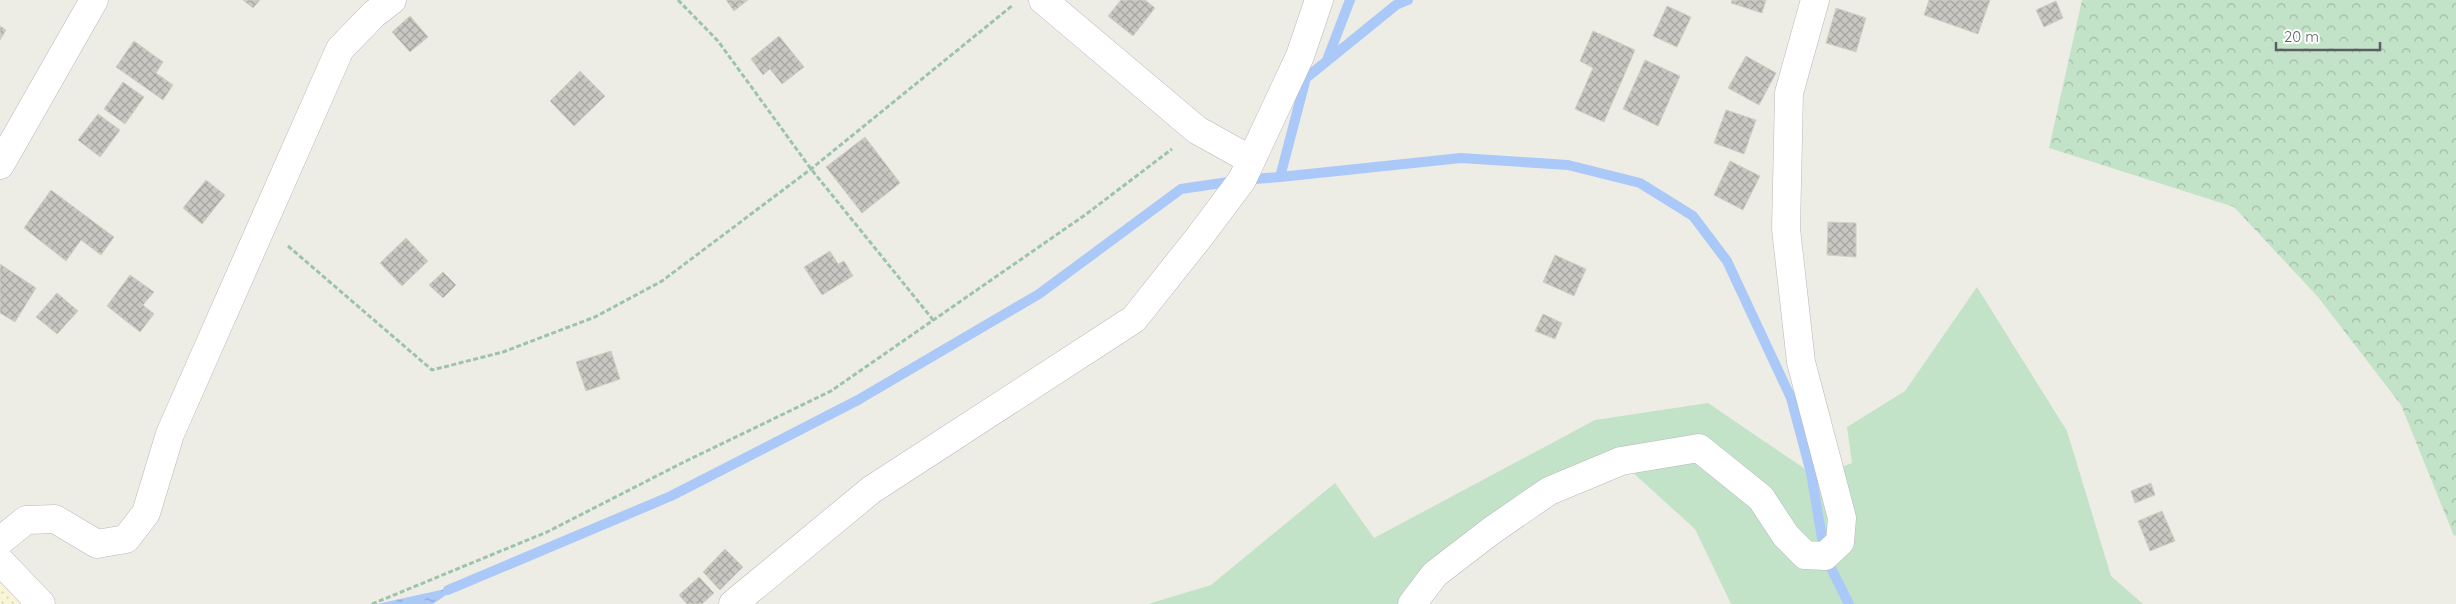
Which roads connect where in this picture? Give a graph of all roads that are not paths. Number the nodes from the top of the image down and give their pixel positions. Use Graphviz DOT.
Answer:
graph roads {
  1 [pos="94,0"];
  2 [pos="392,0"];
  3 [pos="1043,0"];
  4 [pos="1320,0"];
  5 [pos="1815,0"];
  6 [pos="1251,160"];
  7 [pos="0,166"];
  8 [pos="0,541"];
  9 [pos="0,561"];
  10 [pos="41,604"];
  11 [pos="733,604"];
  12 [pos="1412,604"];
  1 -- 7 [label="street"];
  2 -- 8 [label="street"];
  3 -- 6 [label="street"];
  4 -- 6 [label="street"];
  5 -- 12 [label="street"];
  6 -- 11 [label="street"];
  9 -- 10 [label="street"];
}
